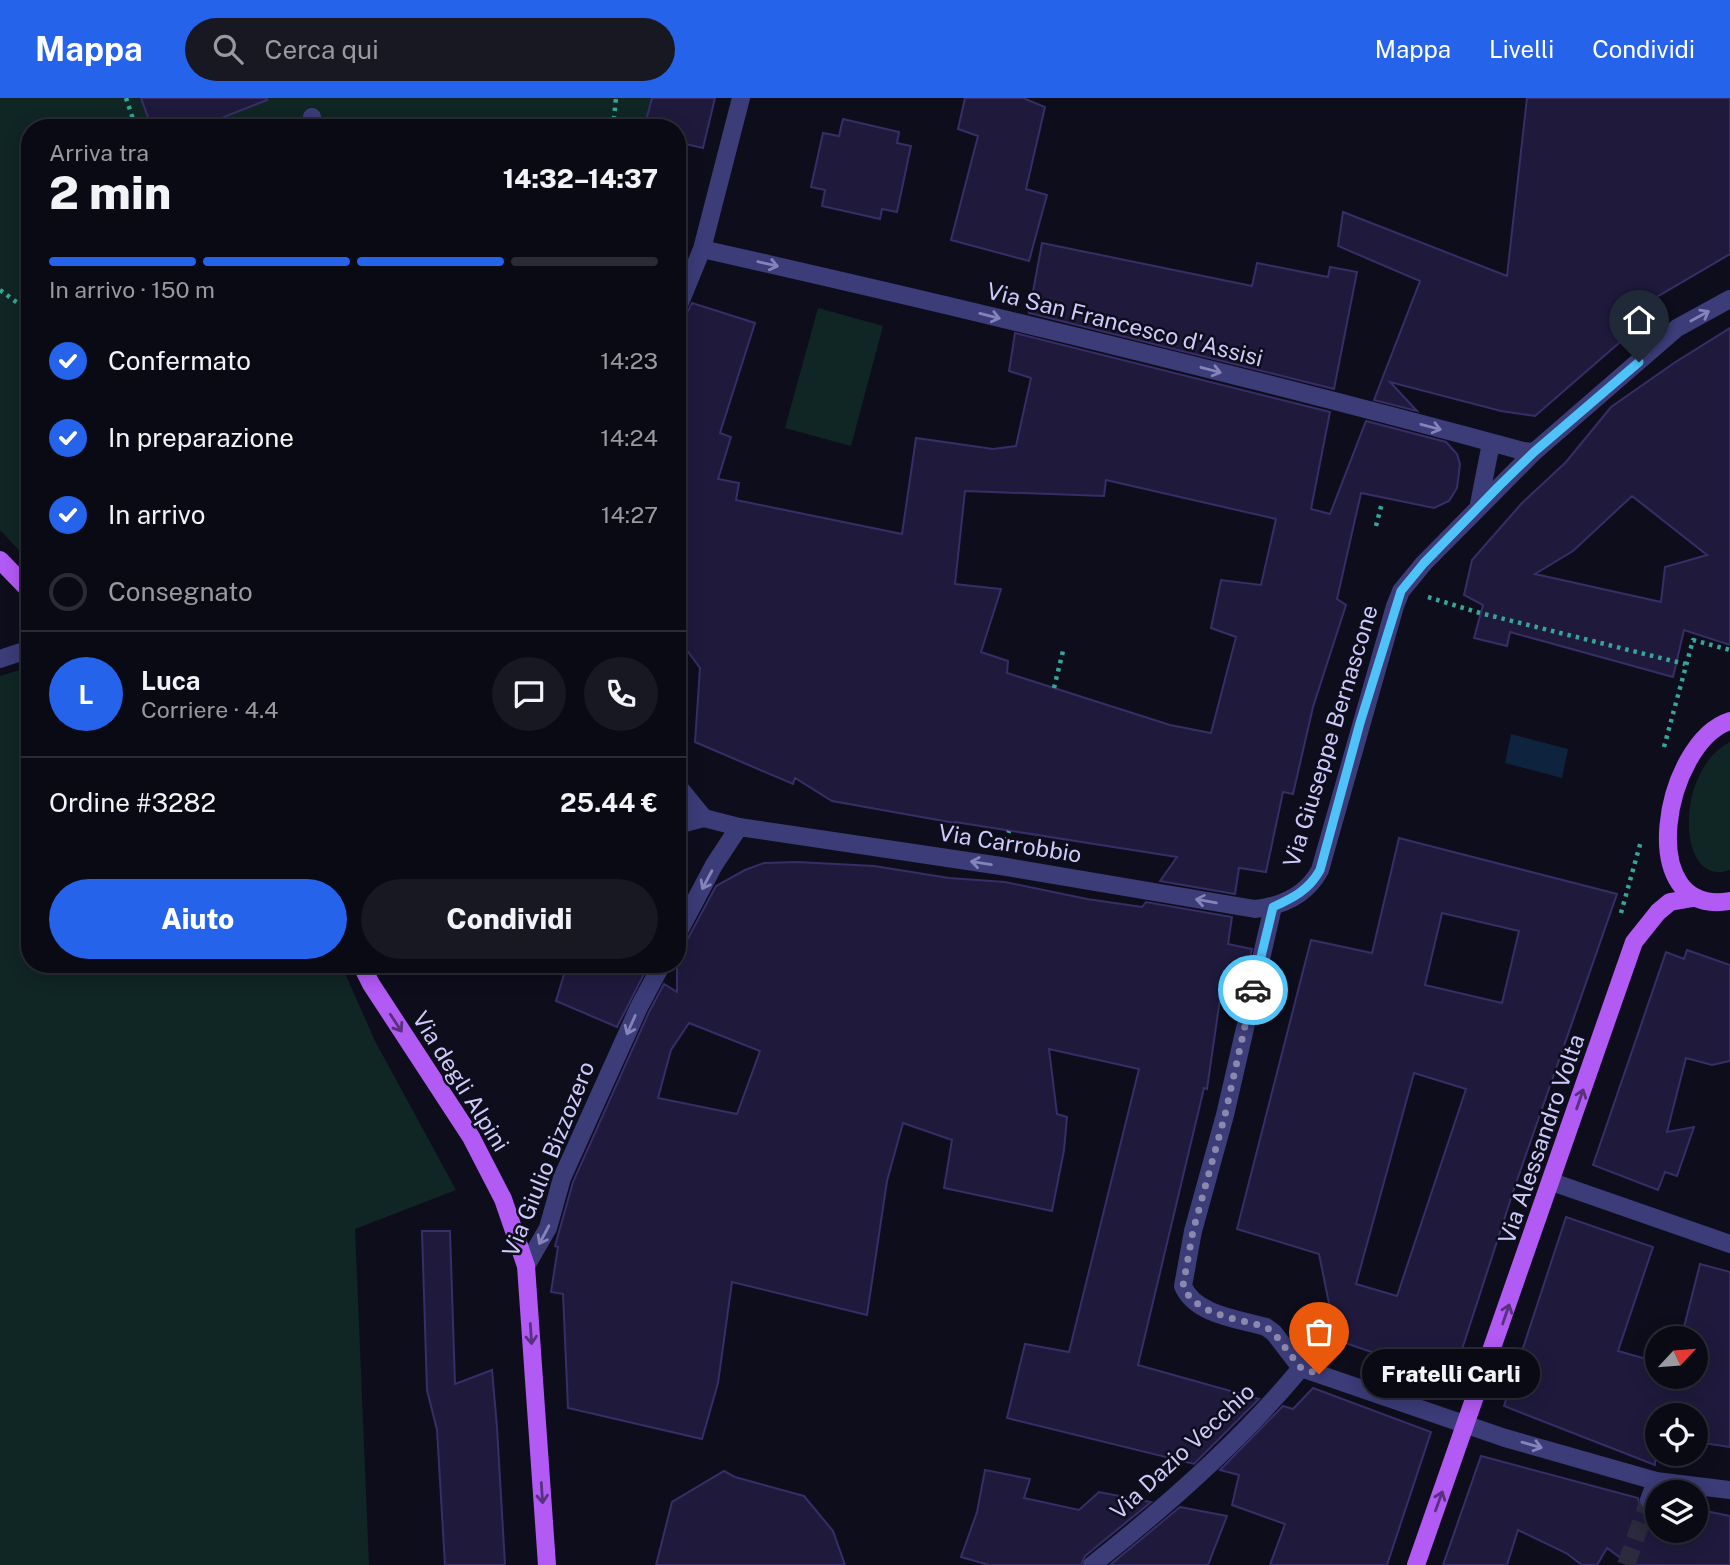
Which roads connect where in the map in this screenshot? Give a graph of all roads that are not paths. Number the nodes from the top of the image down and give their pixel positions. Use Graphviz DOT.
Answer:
graph roads {
  1 [pos="741,98"];
  2 [pos="702,250"];
  3 [pos="686,288"];
  4 [pos="1730,299"];
  5 [pos="1491,443"];
  6 [pos="1534,452"];
  7 [pos="1478,507"];
  8 [pos="0,560"];
  9 [pos="21,582"];
  10 [pos="21,652"];
  11 [pos="0,659"];
  12 [pos="1730,721"];
  13 [pos="686,796"];
  14 [pos="704,818"];
  15 [pos="686,823"];
  16 [pos="739,827"];
  17 [pos="1693,898"];
  18 [pos="1730,902"];
  19 [pos="1273,907"];
  20 [pos="686,918"];
  21 [pos="366,973"];
  22 [pos="657,973"];
  23 [pos="1552,1182"];
  24 [pos="1730,1244"];
  25 [pos="526,1266"];
  26 [pos="1301,1368"];
  27 [pos="1467,1425"];
  28 [pos="1652,1480"];
  29 [pos="1708,1487"];
  30 [pos="1730,1490"];
  31 [pos="547,1565"];
  32 [pos="1092,1565"];
  33 [pos="1416,1565"];
  1 -- 2 [label="street"];
  2 -- 3 [label="street"];
  2 -- 5 [label="street, Via San Francesco d'Assisi, one-way"];
  6 -- 4 [label="street, Via Giuseppe Bernascone, one-way"];
  5 -- 6 [label="street, Via San Francesco d'Assisi"];
  5 -- 7 [label="street"];
  6 -- 7 [label="street, Via Giuseppe Bernascone"];
  7 -- 19 [label="street, Via Giuseppe Bernascone"];
  8 -- 9 [label="main road"];
  10 -- 11 [label="street"];
  12 -- 17 [label="main road"];
  13 -- 14 [label="street"];
  14 -- 15 [label="street"];
  14 -- 16 [label="street, Via Carrobbio"];
  19 -- 16 [label="street, Via Carrobbio, one-way"];
  16 -- 20 [label="street, one-way"];
  17 -- 18 [label="main road"];
  23 -- 17 [label="main road, Via Alessandro Volta, one-way"];
  19 -- 26 [label="street"];
  21 -- 25 [label="main road, Via degli Alpini, one-way"];
  22 -- 25 [label="street, Via Giulio Bizzozero, one-way"];
  23 -- 24 [label="street"];
  27 -- 23 [label="main road, Via Alessandro Volta, one-way"];
  25 -- 31 [label="main road, Via Giulio Bizzozero, one-way"];
  26 -- 27 [label="street"];
  26 -- 32 [label="street, Via Dazio Vecchio"];
  27 -- 28 [label="street, one-way"];
  33 -- 27 [label="main road, Via Alessandro Volta, one-way"];
  29 -- 30 [label="street"];
}
